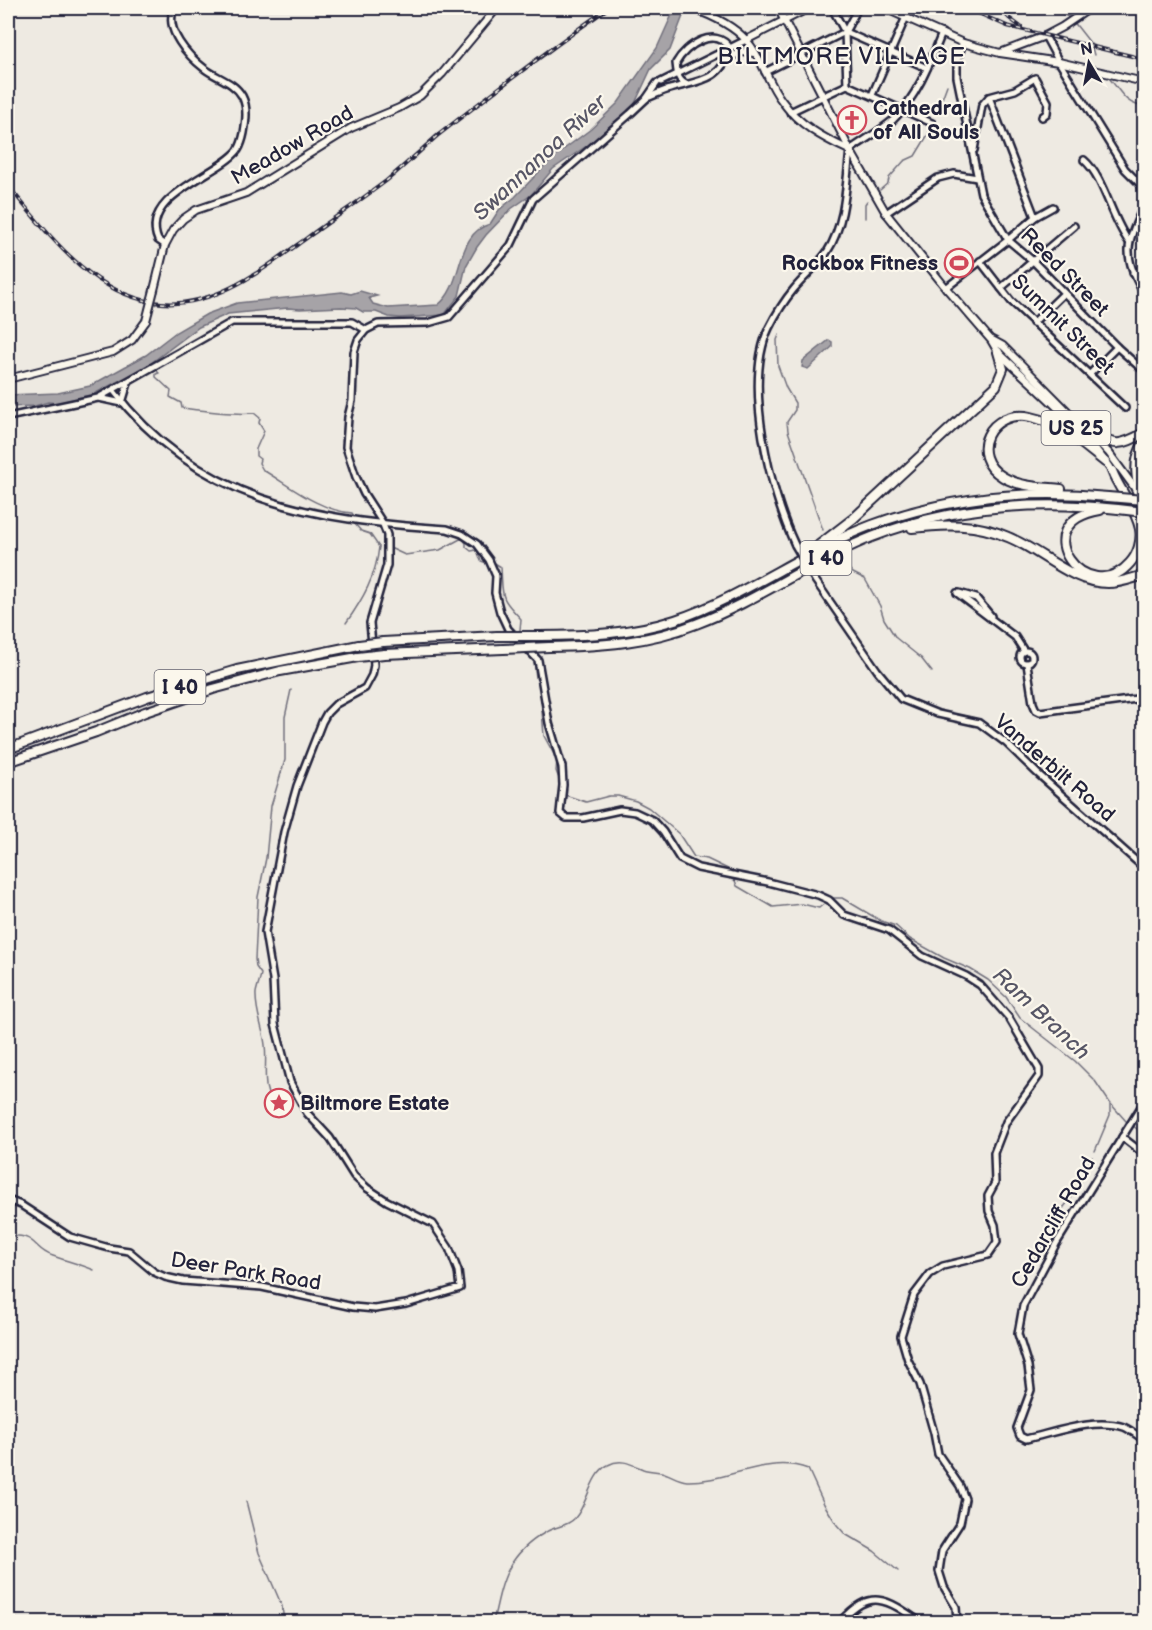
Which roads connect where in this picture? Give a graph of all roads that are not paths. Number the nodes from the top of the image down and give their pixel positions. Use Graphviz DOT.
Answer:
graph roads {
  1 [pos="174,8"];
  2 [pos="496,8"];
  3 [pos="691,8"];
  4 [pos="778,8"];
  5 [pos="809,8"];
  6 [pos="832,8"];
  7 [pos="858,8"];
  8 [pos="884,8"];
  9 [pos="1090,8"];
  10 [pos="906,17"];
  11 [pos="784,19"];
  12 [pos="845,32"];
  13 [pos="942,33"];
  14 [pos="1046,36"];
  15 [pos="746,40"];
  16 [pos="963,43"];
  17 [pos="730,48"];
  18 [pos="891,52"];
  19 [pos="801,53"];
  20 [pos="1000,53"];
  21 [pos="755,54"];
  22 [pos="728,59"];
  23 [pos="1059,62"];
  24 [pos="927,68"];
  25 [pos="765,72"];
  26 [pos="677,74"];
  27 [pos="1144,82"];
  28 [pos="687,84"];
  29 [pos="847,85"];
  30 [pos="823,95"];
  31 [pos="872,95"];
  32 [pos="989,98"];
  33 [pos="646,99"];
  34 [pos="902,109"];
  35 [pos="790,111"];
  36 [pos="1042,117"];
  37 [pos="932,123"];
  38 [pos="850,150"];
  39 [pos="973,154"];
  40 [pos="1084,160"];
  41 [pos="977,178"];
  42 [pos="1144,188"];
  43 [pos="1144,205"];
  44 [pos="1053,207"];
  45 [pos="886,213"];
  46 [pos="1035,217"];
  47 [pos="1074,226"];
  48 [pos="1008,240"];
  49 [pos="1129,242"];
  50 [pos="165,245"];
  51 [pos="980,261"];
  52 [pos="1033,261"];
  53 [pos="1144,269"];
  54 [pos="1133,273"];
  55 [pos="946,288"];
  56 [pos="1001,288"];
  57 [pos="1064,293"];
  58 [pos="1144,294"];
  59 [pos="1034,323"];
  60 [pos="366,330"];
  61 [pos="991,340"];
  62 [pos="1118,347"];
  63 [pos="998,352"];
  64 [pos="1144,371"];
  65 [pos="1090,374"];
  66 [pos="8,379"];
  67 [pos="128,382"];
  68 [pos="113,390"];
  69 [pos="98,398"];
  70 [pos="122,403"];
  71 [pos="1125,408"];
  72 [pos="8,417"];
  73 [pos="1091,433"];
  74 [pos="1144,433"];
  75 [pos="1144,444"];
  76 [pos="1105,462"];
  77 [pos="1112,471"];
  78 [pos="1089,495"];
  79 [pos="370,506"];
  80 [pos="1144,506"];
  81 [pos="1115,509"];
  82 [pos="363,520"];
  83 [pos="382,522"];
  84 [pos="1144,528"];
  85 [pos="893,530"];
  86 [pos="805,556"];
  87 [pos="1144,574"];
  88 [pos="994,620"];
  89 [pos="1144,698"];
  90 [pos="8,749"];
  91 [pos="8,762"];
  92 [pos="1144,868"];
  93 [pos="1144,1102"];
  94 [pos="1122,1137"];
  95 [pos="1144,1154"];
  96 [pos="8,1200"];
  97 [pos="1144,1440"];
  98 [pos="841,1621"];
  99 [pos="920,1623"];
  100 [pos="957,1623"];
  1 -- 50 [label="street"];
  2 -- 50 [label="main road, Meadow Road"];
  3 -- 15 [label="main road"];
  4 -- 11 [label="main road"];
  5 -- 11 [label="main road"];
  6 -- 12 [label="street"];
  7 -- 12 [label="street"];
  8 -- 10 [label="main road"];
  9 -- 14 [label="main road"];
  10 -- 13 [label="main road"];
  10 -- 18 [label="street"];
  11 -- 15 [label="main road"];
  11 -- 19 [label="main road"];
  12 -- 18 [label="street"];
  12 -- 19 [label="street"];
  12 -- 29 [label="street"];
  13 -- 16 [label="main road"];
  13 -- 24 [label="street"];
  14 -- 20 [label="main road"];
  14 -- 23 [label="street"];
  15 -- 17 [label="street"];
  15 -- 21 [label="main road"];
  16 -- 20 [label="main road"];
  16 -- 39 [label="street, Reed Street"];
  17 -- 22 [label="street"];
  17 -- 26 [label="street"];
  17 -- 26 [label="street"];
  18 -- 24 [label="street"];
  18 -- 31 [label="street"];
  19 -- 25 [label="street"];
  19 -- 30 [label="main road"];
  20 -- 23 [label="main road"];
  21 -- 22 [label="main road"];
  21 -- 25 [label="main road"];
  22 -- 28 [label="street"];
  23 -- 27 [label="main road"];
  23 -- 42 [label="street"];
  24 -- 34 [label="street"];
  25 -- 35 [label="main road"];
  26 -- 28 [label="street"];
  26 -- 33 [label="street"];
  28 -- 33 [label="street"];
  29 -- 30 [label="street"];
  29 -- 31 [label="street"];
  30 -- 35 [label="street"];
  30 -- 38 [label="main road"];
  31 -- 34 [label="street"];
  32 -- 36 [label="street"];
  32 -- 39 [label="street"];
  32 -- 46 [label="street"];
  33 -- 60 [label="street"];
  34 -- 37 [label="street"];
  34 -- 38 [label="street"];
  35 -- 38 [label="main road"];
  38 -- 45 [label="main road, US 25"];
  38 -- 92 [label="street, Vanderbilt Road, bridge"];
  39 -- 41 [label="street, Reed Street"];
  40 -- 49 [label="street"];
  41 -- 45 [label="street"];
  41 -- 48 [label="street, Reed Street"];
  43 -- 49 [label="street"];
  44 -- 46 [label="street"];
  45 -- 55 [label="main road, US 25"];
  46 -- 48 [label="street"];
  47 -- 52 [label="street"];
  48 -- 51 [label="street"];
  48 -- 52 [label="street, Reed Street"];
  49 -- 54 [label="street"];
  50 -- 66 [label="main road, Meadow Road, bridge"];
  51 -- 55 [label="street"];
  51 -- 56 [label="street, Summit Street"];
  52 -- 56 [label="street"];
  52 -- 57 [label="street, Reed Street"];
  53 -- 54 [label="street"];
  54 -- 58 [label="street"];
  55 -- 61 [label="main road, US 25"];
  56 -- 59 [label="street, Summit Street"];
  57 -- 59 [label="street"];
  57 -- 62 [label="street, Reed Street"];
  59 -- 65 [label="street, Summit Street"];
  60 -- 67 [label="street"];
  60 -- 79 [label="street"];
  61 -- 63 [label="main road, US 25"];
  61 -- 73 [label="main road, US 25"];
  62 -- 64 [label="street, Reed Street"];
  62 -- 65 [label="street"];
  63 -- 76 [label="main road, US 25"];
  63 -- 86 [label="highway"];
  65 -- 71 [label="street, Summit Street"];
  67 -- 68 [label="street"];
  67 -- 70 [label="street"];
  68 -- 69 [label="street"];
  68 -- 70 [label="street"];
  69 -- 70 [label="street"];
  69 -- 72 [label="street"];
  70 -- 82 [label="street"];
  73 -- 74 [label="highway"];
  73 -- 80 [label="main road, US 25"];
  75 -- 80 [label="highway"];
  76 -- 77 [label="main road, US 25"];
  76 -- 78 [label="highway"];
  77 -- 81 [label="highway"];
  77 -- 84 [label="main road, US 25"];
  78 -- 80 [label="highway, I 40, bridge"];
  78 -- 86 [label="highway, I 40"];
  79 -- 82 [label="street"];
  79 -- 83 [label="street"];
  80 -- 81 [label="highway, I 40, bridge"];
  81 -- 85 [label="highway, I 40"];
  82 -- 83 [label="street"];
  83 -- 96 [label="street, Deer Park Road"];
  83 -- 100 [label="street"];
  85 -- 87 [label="highway"];
  85 -- 91 [label="highway, I 40, bridge"];
  86 -- 90 [label="highway, I 40, bridge"];
  88 -- 88 [label="street"];
  88 -- 89 [label="street"];
  93 -- 94 [label="street, Cedarcliff Road"];
  94 -- 95 [label="street"];
  94 -- 97 [label="street, Cedarcliff Road"];
  98 -- 99 [label="street"];
}
